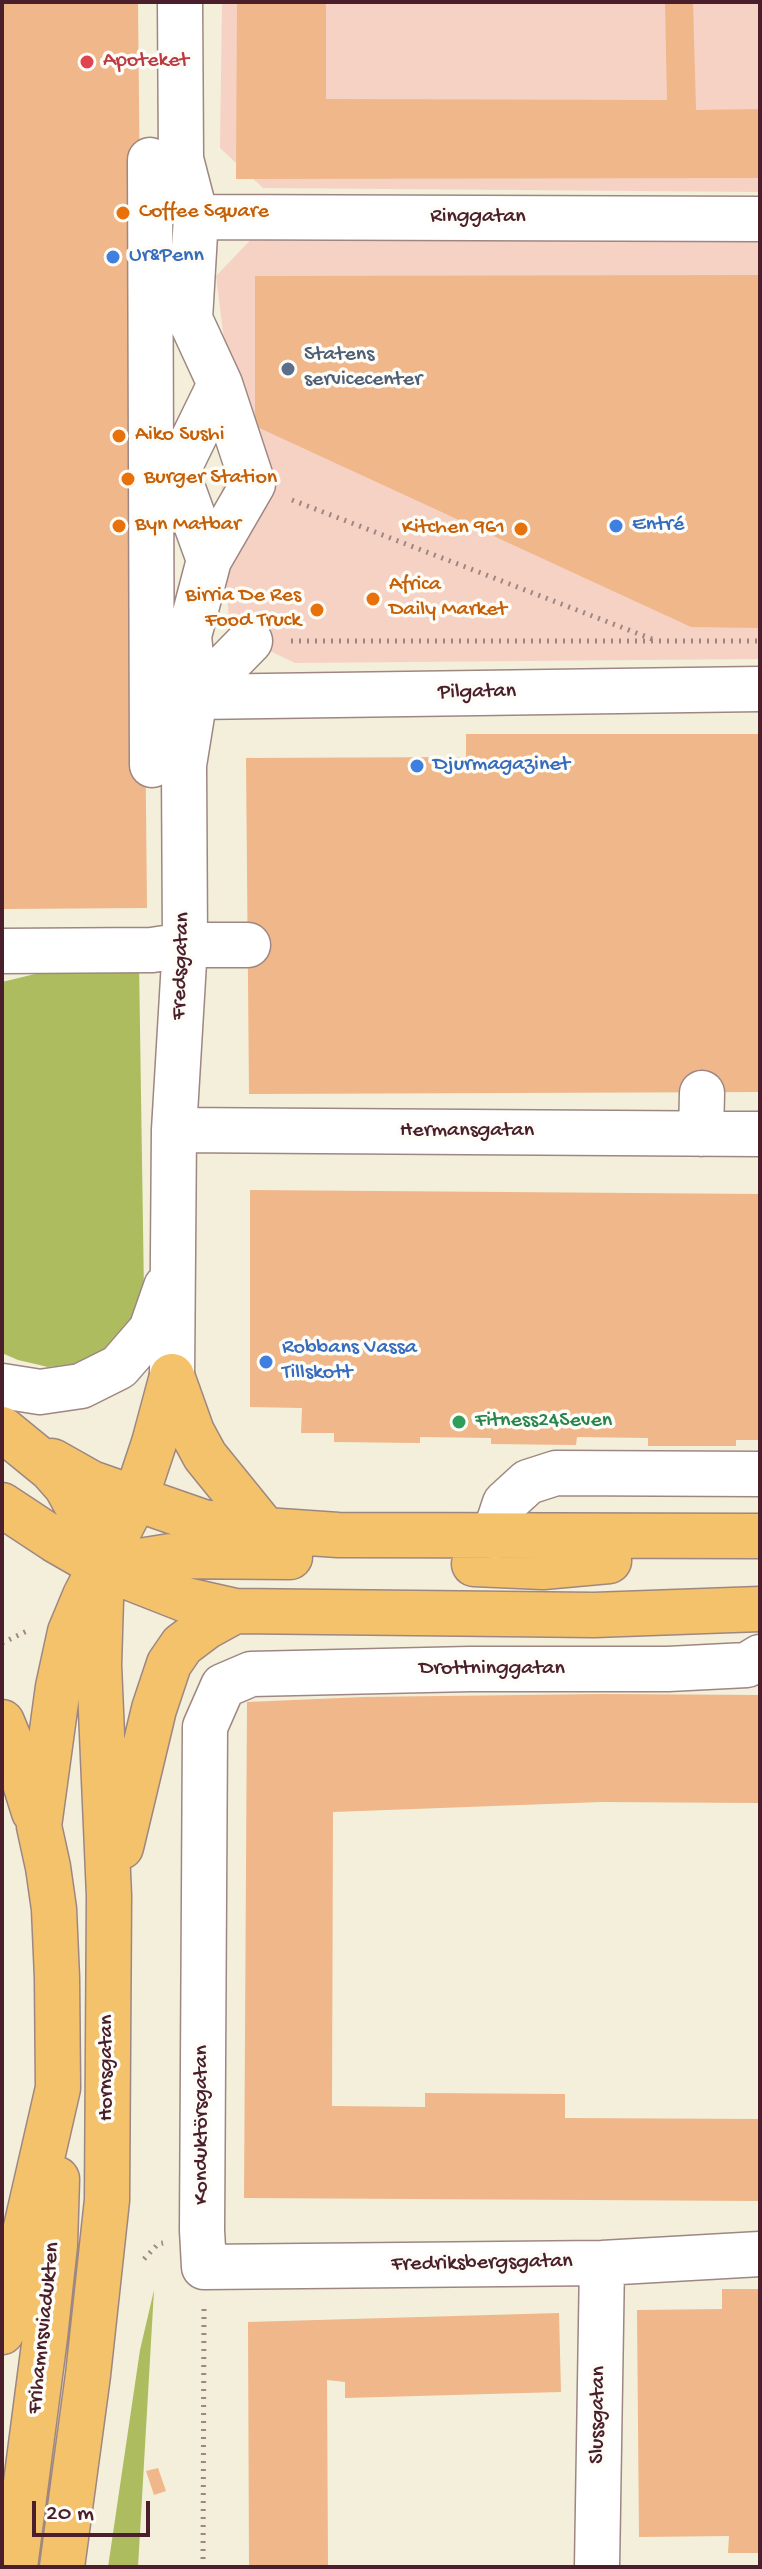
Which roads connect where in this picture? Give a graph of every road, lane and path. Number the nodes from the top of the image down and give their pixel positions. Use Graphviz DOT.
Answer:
graph roads {
  1 [pos="180,2"];
  2 [pos="150,160"];
  3 [pos="196,217"];
  4 [pos="760,219"];
  5 [pos="220,384"];
  6 [pos="253,484"];
  7 [pos="209,560"];
  8 [pos="657,640"];
  9 [pos="250,641"];
  10 [pos="760,641"];
  11 [pos="760,689"];
  12 [pos="195,697"];
  13 [pos="152,765"];
  14 [pos="213,765"];
  15 [pos="185,945"];
  16 [pos="248,945"];
  17 [pos="2,951"];
  18 [pos="174,1130"];
  19 [pos="760,1134"];
  20 [pos="173,1270"];
  21 [pos="172,1376"];
  22 [pos="2,1386"];
  23 [pos="9,1435"];
  24 [pos="760,1474"];
  25 [pos="135,1500"];
  26 [pos="12,1512"];
  27 [pos="87,1521"];
  28 [pos="265,1530"];
  29 [pos="494,1536"];
  30 [pos="755,1536"];
  31 [pos="171,1556"];
  32 [pos="102,1567"];
  33 [pos="760,1609"];
  34 [pos="235,1611"];
  35 [pos="760,1657"];
  36 [pos="223,1686"];
  37 [pos="2,1722"];
  38 [pos="39,1826"];
  39 [pos="109,1896"];
  40 [pos="58,2088"];
  41 [pos="760,2254"];
  42 [pos="602,2263"];
  43 [pos="204,2267"];
  44 [pos="2,2332"];
  45 [pos="15,2567"];
  46 [pos="62,2567"];
  47 [pos="203,2567"];
  48 [pos="597,2567"];
  1 -- 3 [label="street"];
  2 -- 13 [label="street"];
  3 -- 4 [label="street, Ringgatan"];
  3 -- 5 [label="street"];
  5 -- 6 [label="street"];
  5 -- 7 [label="street"];
  6 -- 7 [label="street, Fredsgatan"];
  6 -- 8 [label="path"];
  7 -- 12 [label="street, Fredsgatan"];
  8 -- 9 [label="path"];
  8 -- 10 [label="path"];
  9 -- 12 [label="street"];
  11 -- 12 [label="street, Pilgatan"];
  12 -- 14 [label="street"];
  12 -- 15 [label="street, Fredsgatan"];
  15 -- 16 [label="street"];
  15 -- 17 [label="street"];
  15 -- 18 [label="street, Fredsgatan"];
  18 -- 19 [label="street, Hermansgatan"];
  18 -- 20 [label="street, Fredsgatan"];
  20 -- 21 [label="street, Fredsgatan"];
  20 -- 22 [label="street"];
  21 -- 25 [label="main road"];
  21 -- 28 [label="main road"];
  23 -- 25 [label="main road"];
  23 -- 27 [label="main road, Hornsgatan"];
  24 -- 29 [label="street"];
  25 -- 27 [label="main road"];
  25 -- 28 [label="main road"];
  25 -- 31 [label="main road"];
  25 -- 32 [label="main road"];
  26 -- 27 [label="main road"];
  26 -- 32 [label="main road"];
  27 -- 32 [label="main road, Hornsgatan"];
  28 -- 29 [label="main road"];
  29 -- 30 [label="main road"];
  30 -- 31 [label="main road"];
  31 -- 32 [label="main road"];
  31 -- 34 [label="main road"];
  32 -- 34 [label="main road"];
  32 -- 38 [label="main road"];
  32 -- 39 [label="main road, Hornsgatan"];
  33 -- 34 [label="main road"];
  34 -- 39 [label="main road"];
  35 -- 36 [label="street, Drottninggatan"];
  36 -- 43 [label="street, Konduktörsgatan"];
  37 -- 38 [label="main road"];
  38 -- 40 [label="main road"];
  39 -- 46 [label="main road, Hornsgatan"];
  40 -- 44 [label="main road"];
  40 -- 45 [label="main road, Frihamnsviadukten"];
  41 -- 42 [label="street, Fredriksbergsgatan"];
  42 -- 43 [label="street, Fredriksbergsgatan"];
  42 -- 48 [label="street, Slussgatan"];
  43 -- 47 [label="path"];
}
